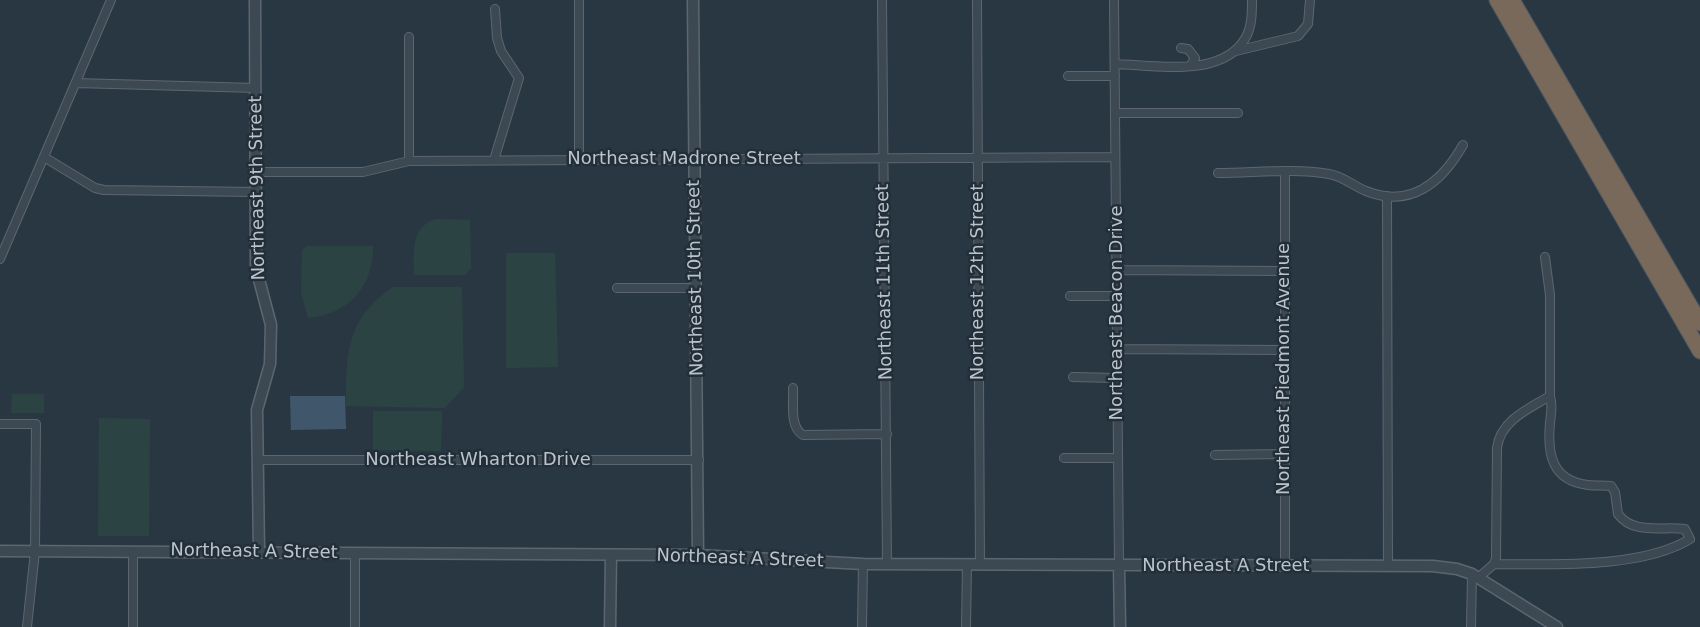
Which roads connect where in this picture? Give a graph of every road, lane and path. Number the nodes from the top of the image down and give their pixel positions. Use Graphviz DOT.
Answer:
graph roads {
  1 [pos="111,0"];
  2 [pos="255,0"];
  3 [pos="579,0"];
  4 [pos="693,0"];
  5 [pos="882,0"];
  6 [pos="977,0"];
  7 [pos="1114,0"];
  8 [pos="1252,0"];
  9 [pos="1310,0"];
  10 [pos="1497,0"];
  11 [pos="1512,0"];
  12 [pos="495,9"];
  13 [pos="409,37"];
  14 [pos="1181,48"];
  15 [pos="1236,51"];
  16 [pos="1115,64"];
  17 [pos="1191,65"];
  18 [pos="1068,76"];
  19 [pos="1115,76"];
  20 [pos="76,83"];
  21 [pos="256,88"];
  22 [pos="1238,113"];
  23 [pos="1118,114"];
  24 [pos="1464,146"];
  25 [pos="44,157"];
  26 [pos="1114,157"];
  27 [pos="579,159"];
  28 [pos="695,159"];
  29 [pos="883,159"];
  30 [pos="977,159"];
  31 [pos="409,160"];
  32 [pos="494,160"];
  33 [pos="256,172"];
  34 [pos="1285,172"];
  35 [pos="1218,173"];
  36 [pos="257,192"];
  37 [pos="1387,196"];
  38 [pos="4,237"];
  39 [pos="1545,256"];
  40 [pos="0,259"];
  41 [pos="1116,270"];
  42 [pos="1284,271"];
  43 [pos="617,288"];
  44 [pos="696,288"];
  45 [pos="1070,296"];
  46 [pos="1116,296"];
  47 [pos="1700,324"];
  48 [pos="1117,350"];
  49 [pos="1284,350"];
  50 [pos="1700,351"];
  51 [pos="1073,377"];
  52 [pos="1117,378"];
  53 [pos="793,388"];
  54 [pos="1550,396"];
  55 [pos="0,424"];
  56 [pos="887,434"];
  57 [pos="1284,454"];
  58 [pos="1215,455"];
  59 [pos="1064,458"];
  60 [pos="1118,458"];
  61 [pos="258,460"];
  62 [pos="699,460"];
  63 [pos="0,551"];
  64 [pos="35,551"];
  65 [pos="133,551"];
  66 [pos="259,552"];
  67 [pos="355,553"];
  68 [pos="610,555"];
  69 [pos="698,555"];
  70 [pos="863,564"];
  71 [pos="887,564"];
  72 [pos="967,564"];
  73 [pos="1494,564"];
  74 [pos="980,565"];
  75 [pos="1119,566"];
  76 [pos="1285,566"];
  77 [pos="1388,566"];
  78 [pos="1475,576"];
  79 [pos="27,627"];
  80 [pos="134,627"];
  81 [pos="355,627"];
  82 [pos="610,627"];
  83 [pos="862,627"];
  84 [pos="966,627"];
  85 [pos="1120,627"];
  86 [pos="1471,627"];
  87 [pos="1557,627"];
  1 -- 20 [label="street"];
  2 -- 21 [label="street, Northeast 9th Street"];
  3 -- 27 [label="street"];
  4 -- 28 [label="street, Northeast 10th Street"];
  5 -- 29 [label="street, Northeast 11th Street"];
  6 -- 30 [label="street, Northeast 12th Street"];
  7 -- 16 [label="street, Northeast Beacon Drive"];
  8 -- 15 [label="street"];
  9 -- 15 [label="street"];
  10 -- 50 [label="highway"];
  11 -- 47 [label="highway"];
  12 -- 32 [label="street"];
  13 -- 31 [label="street"];
  14 -- 17 [label="street"];
  15 -- 17 [label="street"];
  16 -- 17 [label="street"];
  16 -- 19 [label="street, Northeast Beacon Drive"];
  18 -- 19 [label="street"];
  19 -- 23 [label="street, Northeast Beacon Drive"];
  20 -- 21 [label="street"];
  20 -- 25 [label="street"];
  21 -- 33 [label="street, Northeast 9th Street"];
  22 -- 23 [label="street"];
  23 -- 26 [label="street, Northeast Beacon Drive"];
  24 -- 37 [label="street"];
  25 -- 36 [label="street"];
  25 -- 38 [label="street"];
  26 -- 30 [label="street, Northeast Madrone Street"];
  26 -- 41 [label="street, Northeast Beacon Drive"];
  27 -- 28 [label="street, Northeast Madrone Street"];
  27 -- 32 [label="street, Northeast Madrone Street"];
  28 -- 29 [label="street, Northeast Madrone Street"];
  28 -- 44 [label="street, Northeast 10th Street"];
  29 -- 30 [label="street, Northeast Madrone Street"];
  29 -- 56 [label="street, Northeast 11th Street"];
  30 -- 74 [label="street, Northeast 12th Street"];
  31 -- 32 [label="street, Northeast Madrone Street"];
  31 -- 33 [label="street, Northeast Madrone Street"];
  33 -- 36 [label="street, Northeast 9th Street"];
  34 -- 35 [label="street"];
  34 -- 37 [label="street"];
  34 -- 42 [label="street, Northeast Piedmont Avenue"];
  36 -- 61 [label="street, Northeast 9th Street"];
  37 -- 77 [label="street"];
  38 -- 40 [label="street"];
  39 -- 54 [label="street"];
  41 -- 42 [label="street"];
  41 -- 46 [label="street, Northeast Beacon Drive"];
  42 -- 49 [label="street, Northeast Piedmont Avenue"];
  43 -- 44 [label="street"];
  44 -- 62 [label="street, Northeast 10th Street"];
  45 -- 46 [label="street"];
  46 -- 48 [label="street, Northeast Beacon Drive"];
  48 -- 49 [label="street"];
  48 -- 52 [label="street, Northeast Beacon Drive"];
  49 -- 57 [label="street, Northeast Piedmont Avenue"];
  51 -- 52 [label="street"];
  52 -- 60 [label="street, Northeast Beacon Drive"];
  53 -- 56 [label="street"];
  54 -- 73 [label="street"];
  54 -- 73 [label="street"];
  55 -- 64 [label="street"];
  56 -- 71 [label="street, Northeast 11th Street"];
  57 -- 58 [label="street"];
  57 -- 76 [label="street, Northeast Piedmont Avenue"];
  59 -- 60 [label="street"];
  60 -- 75 [label="street, Northeast Beacon Drive"];
  61 -- 62 [label="street, Northeast Wharton Drive"];
  61 -- 66 [label="street, Northeast 9th Street"];
  62 -- 69 [label="street, Northeast 10th Street"];
  63 -- 64 [label="street, Northeast A Street"];
  64 -- 65 [label="street, Northeast A Street"];
  64 -- 79 [label="street"];
  65 -- 66 [label="street, Northeast A Street"];
  65 -- 80 [label="street"];
  66 -- 67 [label="street, Northeast A Street"];
  67 -- 68 [label="street, Northeast A Street"];
  67 -- 81 [label="street"];
  68 -- 69 [label="street, Northeast A Street"];
  68 -- 82 [label="street"];
  69 -- 70 [label="street, Northeast A Street"];
  70 -- 71 [label="street, Northeast A Street"];
  70 -- 83 [label="street"];
  71 -- 72 [label="street, Northeast A Street"];
  72 -- 74 [label="street, Northeast A Street"];
  72 -- 84 [label="street"];
  73 -- 78 [label="street"];
  74 -- 75 [label="street, Northeast A Street"];
  75 -- 76 [label="street, Northeast A Street"];
  75 -- 85 [label="street, Northeast Beacon Drive"];
  76 -- 77 [label="street, Northeast A Street"];
  77 -- 78 [label="street, Northeast A Street"];
  78 -- 86 [label="street"];
  78 -- 87 [label="street, Northeast A Street"];
}
